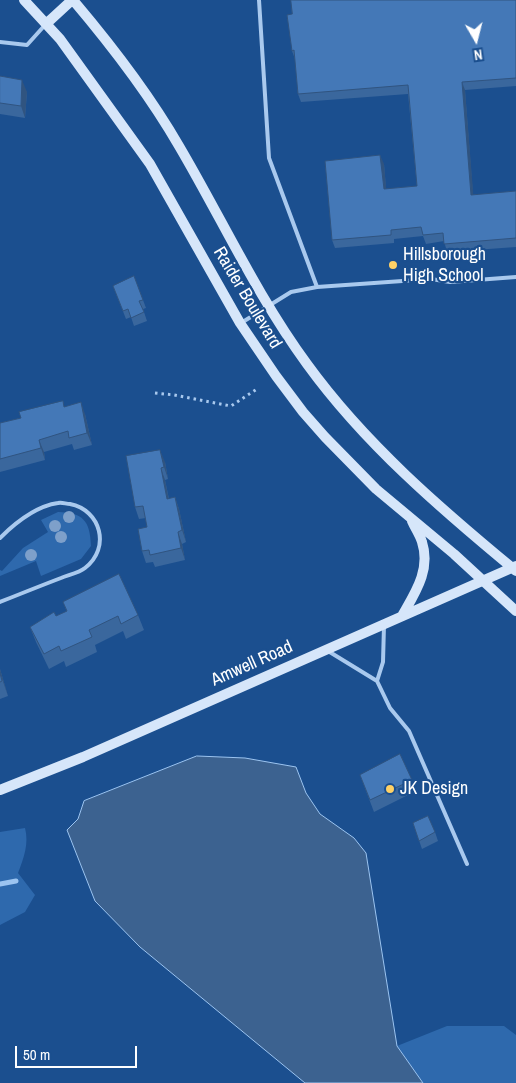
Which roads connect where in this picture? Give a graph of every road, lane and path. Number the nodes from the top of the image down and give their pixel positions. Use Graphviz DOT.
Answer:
graph roads {
  1 [pos="24,0"];
  2 [pos="72,0"];
  3 [pos="259,0"];
  4 [pos="46,24"];
  5 [pos="0,42"];
  6 [pos="516,277"];
  7 [pos="318,287"];
  8 [pos="268,306"];
  9 [pos="240,323"];
  10 [pos="257,389"];
  11 [pos="155,393"];
  12 [pos="410,518"];
  13 [pos="0,538"];
  14 [pos="515,568"];
  15 [pos="481,580"];
  16 [pos="0,602"];
  17 [pos="516,611"];
  18 [pos="402,616"];
  19 [pos="384,624"];
  20 [pos="326,650"];
  21 [pos="377,681"];
  22 [pos="0,790"];
  23 [pos="467,864"];
  1 -- 4 [label="street, Raider Boulevard"];
  2 -- 4 [label="street"];
  2 -- 8 [label="street, Raider Boulevard"];
  3 -- 7 [label="lane"];
  4 -- 5 [label="lane"];
  4 -- 9 [label="street, Raider Boulevard"];
  6 -- 7 [label="lane"];
  7 -- 8 [label="lane"];
  8 -- 9 [label="lane"];
  8 -- 14 [label="street, Raider Boulevard"];
  9 -- 12 [label="street, Raider Boulevard"];
  10 -- 11 [label="path"];
  12 -- 15 [label="street, Raider Boulevard"];
  12 -- 18 [label="street"];
  13 -- 16 [label="lane"];
  14 -- 15 [label="street, Amwell Road"];
  15 -- 17 [label="street, Raider Boulevard"];
  15 -- 18 [label="street, Amwell Road"];
  18 -- 19 [label="street, Amwell Road"];
  19 -- 20 [label="street, Amwell Road"];
  19 -- 21 [label="lane"];
  20 -- 21 [label="lane"];
  20 -- 22 [label="street, Amwell Road"];
  21 -- 23 [label="lane"];
}
